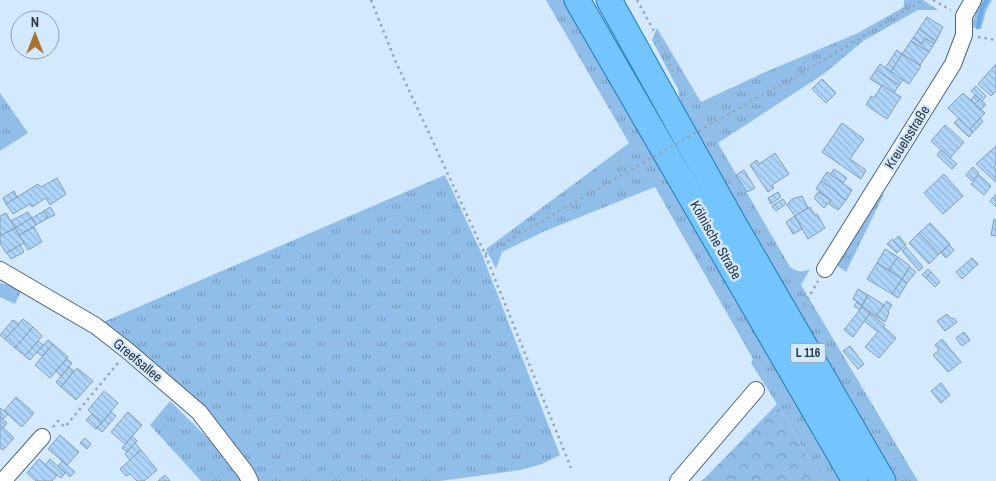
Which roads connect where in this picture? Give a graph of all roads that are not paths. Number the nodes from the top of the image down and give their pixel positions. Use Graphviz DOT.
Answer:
graph roads {
  1 [pos="577,0"];
  2 [pos="609,0"];
  3 [pos="973,0"];
  4 [pos="0,270"];
  5 [pos="825,270"];
  6 [pos="756,390"];
  7 [pos="42,437"];
  8 [pos="3,481"];
  9 [pos="250,481"];
  10 [pos="678,481"];
  11 [pos="855,481"];
  12 [pos="882,481"];
  1 -- 11 [label="main road, Kölnische Straße / L 116"];
  2 -- 12 [label="main road, Kölnische Straße / L 116"];
  3 -- 5 [label="street, Kreuelsstraße"];
  4 -- 9 [label="street, Greefsallee"];
  6 -- 10 [label="street"];
  7 -- 8 [label="street"];
}
